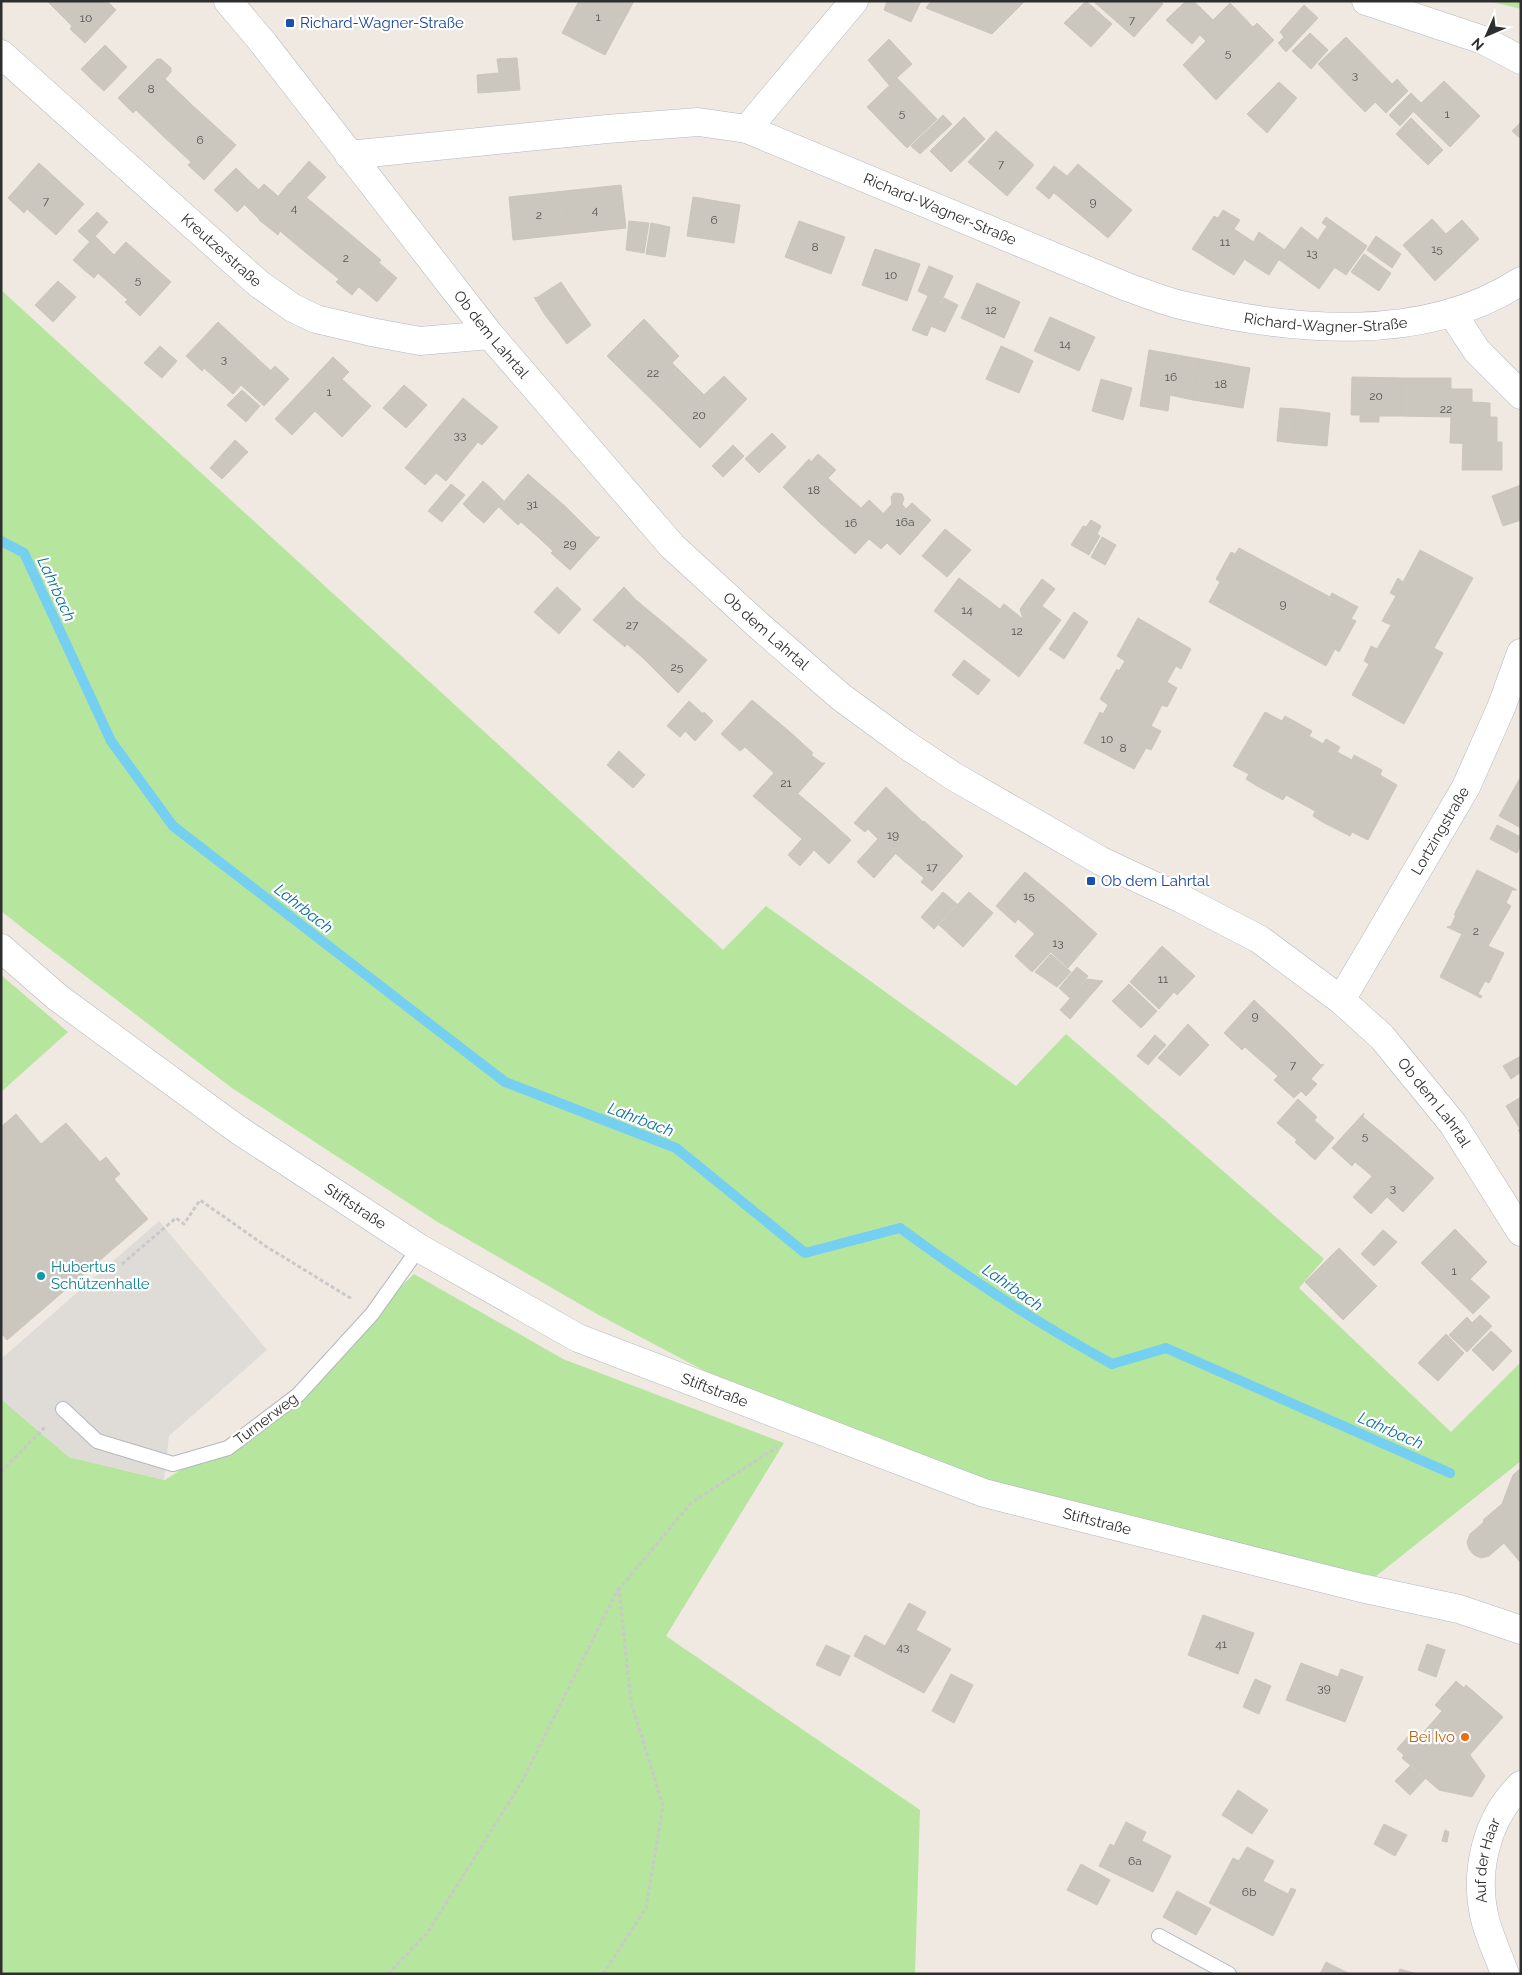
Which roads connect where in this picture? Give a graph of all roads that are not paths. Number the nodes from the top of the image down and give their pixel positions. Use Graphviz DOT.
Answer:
graph roads {
  1 [pos="228,1"];
  2 [pos="1366,1"];
  3 [pos="852,2"];
  4 [pos="1,54"];
  5 [pos="1521,60"];
  6 [pos="747,129"];
  7 [pos="349,155"];
  8 [pos="1521,281"];
  9 [pos="1452,313"];
  10 [pos="490,336"];
  11 [pos="1521,395"];
  12 [pos="1521,653"];
  13 [pos="1,948"];
  14 [pos="1341,1000"];
  15 [pos="1521,1232"];
  16 [pos="418,1248"];
  17 [pos="63,1409"];
  18 [pos="1521,1630"];
  19 [pos="1521,1785"];
  20 [pos="1159,1936"];
  21 [pos="1229,1974"];
  22 [pos="1504,1974"];
  1 -- 7 [label="street, Ob dem Lahrtal"];
  2 -- 5 [label="street"];
  3 -- 6 [label="street"];
  4 -- 10 [label="street, Kreutzerstraße"];
  6 -- 7 [label="street, Richard-Wagner-Straße"];
  6 -- 9 [label="street, Richard-Wagner-Straße"];
  7 -- 10 [label="street, Ob dem Lahrtal"];
  8 -- 9 [label="street, Richard-Wagner-Straße"];
  9 -- 11 [label="street"];
  10 -- 14 [label="street, Ob dem Lahrtal"];
  12 -- 14 [label="street, Lortzingstraße"];
  13 -- 16 [label="street, Stiftstraße"];
  14 -- 15 [label="street, Ob dem Lahrtal"];
  16 -- 17 [label="lane, Turnerweg"];
  16 -- 18 [label="street, Stiftstraße"];
  19 -- 22 [label="street, Auf der Haar"];
  20 -- 21 [label="lane"];
}
